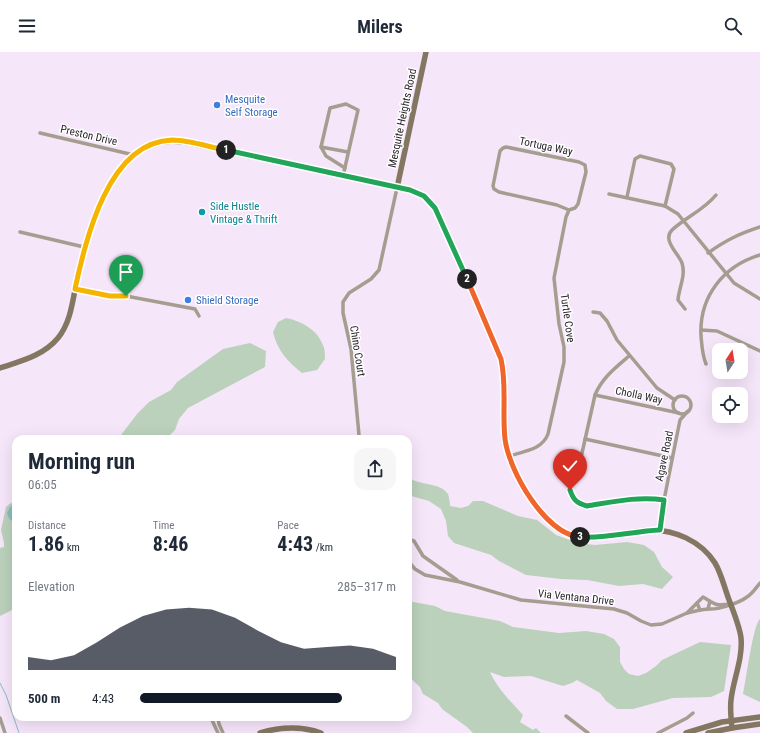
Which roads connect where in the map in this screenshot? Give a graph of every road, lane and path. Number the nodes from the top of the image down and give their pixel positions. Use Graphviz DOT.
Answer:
graph roads {
  1 [pos="426,52"];
  2 [pos="40,133"];
  3 [pos="321,148"];
  4 [pos="348,152"];
  5 [pos="134,154"];
  6 [pos="585,165"];
  7 [pos="345,168"];
  8 [pos="343,176"];
  9 [pos="397,188"];
  10 [pos="609,194"];
  11 [pos="716,195"];
  12 [pos="627,198"];
  13 [pos="666,206"];
  14 [pos="569,210"];
  15 [pos="684,222"];
  16 [pos="760,227"];
  17 [pos="20,232"];
  18 [pos="84,247"];
  19 [pos="708,253"];
  20 [pos="760,255"];
  21 [pos="725,274"];
  22 [pos="371,279"];
  23 [pos="75,289"];
  24 [pos="760,299"];
  25 [pos="685,309"];
  26 [pos="593,312"];
  27 [pos="200,316"];
  28 [pos="701,330"];
  29 [pos="760,350"];
  30 [pos="629,356"];
  31 [pos="706,364"];
  32 [pos="0,368"];
  33 [pos="595,395"];
  34 [pos="675,400"];
  35 [pos="688,412"];
  36 [pos="679,413"];
  37 [pos="359,435"];
  38 [pos="585,440"];
  39 [pos="510,456"];
  40 [pos="672,458"];
  41 [pos="664,500"];
  42 [pos="660,530"];
  43 [pos="412,541"];
  44 [pos="412,566"];
  45 [pos="460,582"];
  46 [pos="760,584"];
  47 [pos="710,601"];
  48 [pos="697,603"];
  49 [pos="731,604"];
  50 [pos="708,609"];
  51 [pos="700,610"];
  52 [pos="687,613"];
  53 [pos="693,713"];
  54 [pos="566,716"];
  55 [pos="760,717"];
  56 [pos="0,718"];
  57 [pos="731,720"];
  58 [pos="212,721"];
  59 [pos="218,721"];
  60 [pos="760,724"];
  61 [pos="732,730"];
  62 [pos="5,733"];
  63 [pos="218,733"];
  64 [pos="223,733"];
  65 [pos="260,733"];
  66 [pos="321,733"];
  67 [pos="588,733"];
  68 [pos="658,733"];
  69 [pos="686,733"];
  70 [pos="708,733"];
  1 -- 9 [label="main road, Mesquite Heights Road"];
  2 -- 5 [label="street, Preston Drive"];
  3 -- 4 [label="street"];
  3 -- 4 [label="street"];
  3 -- 7 [label="street"];
  4 -- 7 [label="street"];
  5 -- 8 [label="main road"];
  5 -- 18 [label="main road"];
  6 -- 14 [label="street, Turtle Cove"];
  6 -- 14 [label="street, Tortuga Way"];
  7 -- 8 [label="street"];
  8 -- 9 [label="main road"];
  9 -- 22 [label="street, Mesquite Heights Road"];
  9 -- 39 [label="main road"];
  10 -- 12 [label="street"];
  11 -- 15 [label="street"];
  12 -- 13 [label="street"];
  12 -- 13 [label="street"];
  13 -- 15 [label="street"];
  14 -- 39 [label="street, Turtle Cove"];
  15 -- 19 [label="street"];
  15 -- 25 [label="street"];
  16 -- 19 [label="street"];
  17 -- 18 [label="street"];
  18 -- 23 [label="main road"];
  19 -- 21 [label="street"];
  20 -- 21 [label="street"];
  21 -- 24 [label="street"];
  21 -- 28 [label="street"];
  22 -- 37 [label="street, Chino Court"];
  23 -- 27 [label="street"];
  23 -- 32 [label="main road"];
  26 -- 30 [label="street"];
  28 -- 29 [label="street"];
  28 -- 31 [label="street"];
  30 -- 33 [label="street"];
  30 -- 34 [label="street"];
  33 -- 36 [label="street, Cholla Way"];
  33 -- 38 [label="street"];
  34 -- 35 [label="street"];
  34 -- 36 [label="street"];
  35 -- 36 [label="street"];
  35 -- 40 [label="street, Agave Road"];
  38 -- 40 [label="street"];
  38 -- 41 [label="street"];
  39 -- 42 [label="main road"];
  40 -- 41 [label="street, Agave Road"];
  41 -- 42 [label="street, Agave Road"];
  42 -- 49 [label="main road"];
  43 -- 45 [label="street, Via Ventana Drive"];
  44 -- 45 [label="street, Via Ventana Drive"];
  45 -- 52 [label="street, Via Ventana Drive"];
  46 -- 49 [label="street"];
  47 -- 48 [label="street"];
  47 -- 49 [label="street"];
  47 -- 50 [label="street"];
  48 -- 51 [label="street"];
  48 -- 52 [label="street, Via Ventana Drive"];
  49 -- 50 [label="street"];
  49 -- 57 [label="main road"];
  50 -- 51 [label="street"];
  51 -- 52 [label="street, Via Ventana Drive"];
  53 -- 68 [label="street"];
  54 -- 67 [label="street"];
  55 -- 57 [label="main road"];
  56 -- 62 [label="street"];
  57 -- 61 [label="main road"];
  57 -- 69 [label="main road"];
  58 -- 63 [label="street"];
  59 -- 64 [label="street"];
  60 -- 61 [label="main road"];
  61 -- 70 [label="main road"];
  65 -- 66 [label="main road"];
}
